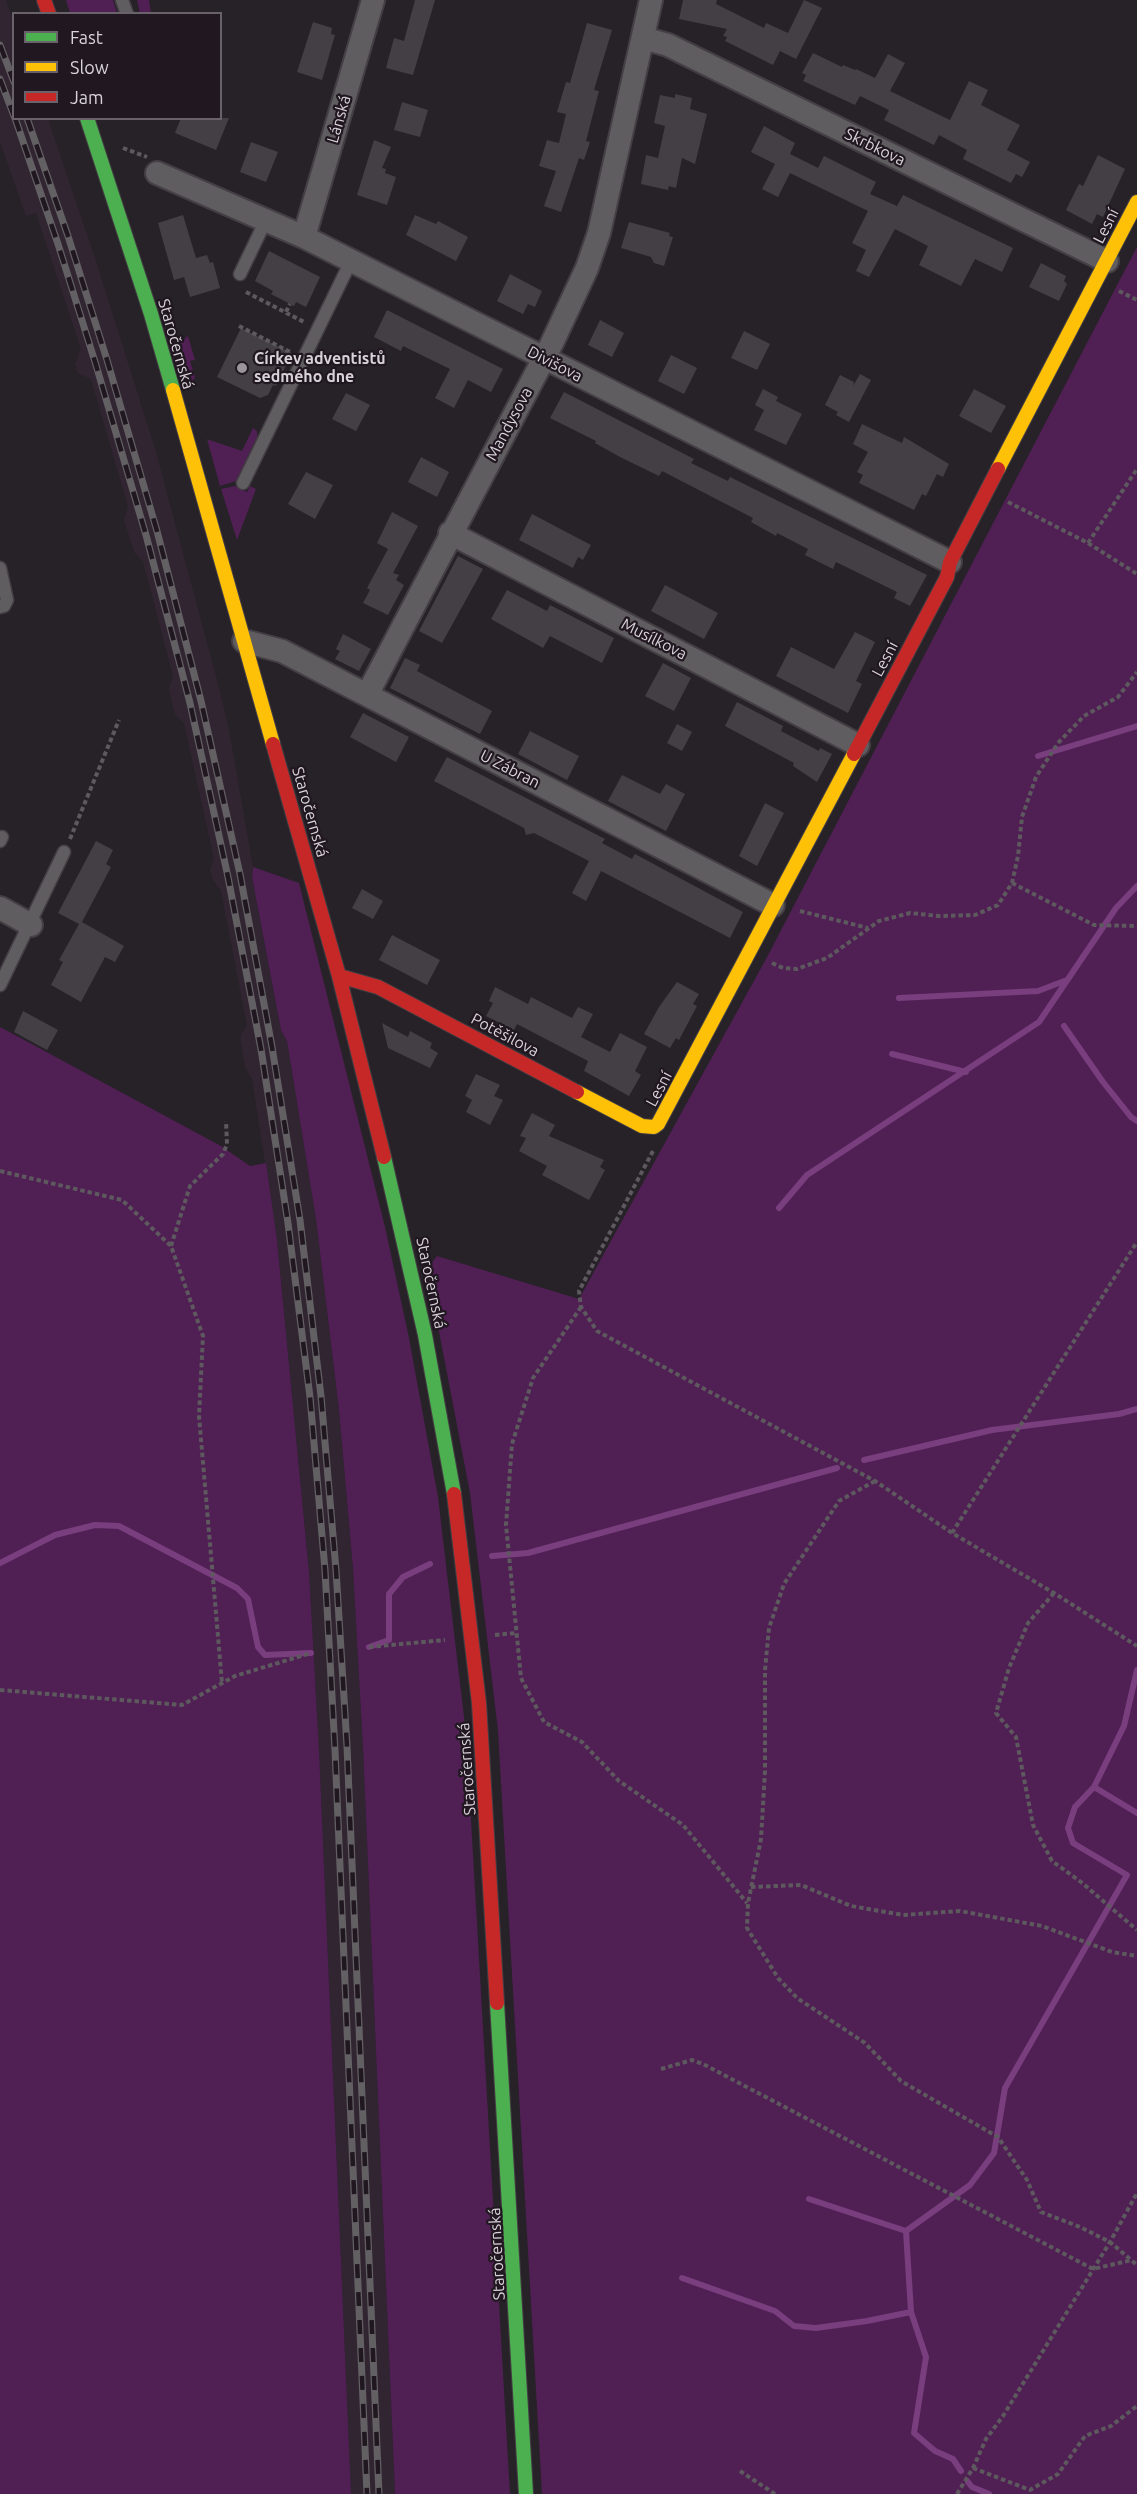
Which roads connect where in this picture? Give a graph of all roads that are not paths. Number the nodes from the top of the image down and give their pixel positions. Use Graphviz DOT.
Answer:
graph roads {
  1 [pos="373,0"];
  2 [pos="651,0"];
  3 [pos="643,38"];
  4 [pos="88,120"];
  5 [pos="157,173"];
  6 [pos="1137,202"];
  7 [pos="266,220"];
  8 [pos="304,237"];
  9 [pos="351,261"];
  10 [pos="1107,261"];
  11 [pos="240,274"];
  12 [pos="544,358"];
  13 [pos="243,483"];
  14 [pos="450,533"];
  15 [pos="950,562"];
  16 [pos="0,568"];
  17 [pos="0,607"];
  18 [pos="244,641"];
  19 [pos="367,695"];
  20 [pos="858,745"];
  21 [pos="64,852"];
  22 [pos="783,907"];
  23 [pos="0,908"];
  24 [pos="31,925"];
  25 [pos="339,976"];
  26 [pos="0,985"];
  27 [pos="654,1127"];
  28 [pos="526,2494"];
  1 -- 8 [label="street, Lánská"];
  2 -- 3 [label="street, Mandysova"];
  3 -- 10 [label="street, Skrbkova"];
  3 -- 12 [label="street, Mandysova"];
  4 -- 18 [label="main road, Staročernská"];
  5 -- 7 [label="street, Divišova"];
  6 -- 10 [label="main road, Lesní"];
  7 -- 8 [label="street, Divišova"];
  7 -- 11 [label="lane"];
  8 -- 9 [label="street, Divišova"];
  9 -- 12 [label="street, Divišova"];
  9 -- 13 [label="lane"];
  10 -- 15 [label="main road, Lesní"];
  12 -- 14 [label="street, Mandysova"];
  12 -- 15 [label="street, Divišova"];
  14 -- 19 [label="street, Mandysova"];
  14 -- 20 [label="street, Musílkova"];
  15 -- 20 [label="main road, Lesní"];
  16 -- 17 [label="lane"];
  18 -- 19 [label="street, U Zábran"];
  18 -- 25 [label="main road, Staročernská"];
  19 -- 22 [label="street, U Zábran"];
  20 -- 22 [label="main road, Lesní"];
  21 -- 24 [label="lane"];
  22 -- 27 [label="main road, Lesní"];
  23 -- 24 [label="street"];
  24 -- 26 [label="lane"];
  25 -- 27 [label="main road, Potěšilova"];
  25 -- 28 [label="main road, Staročernská"];
}
